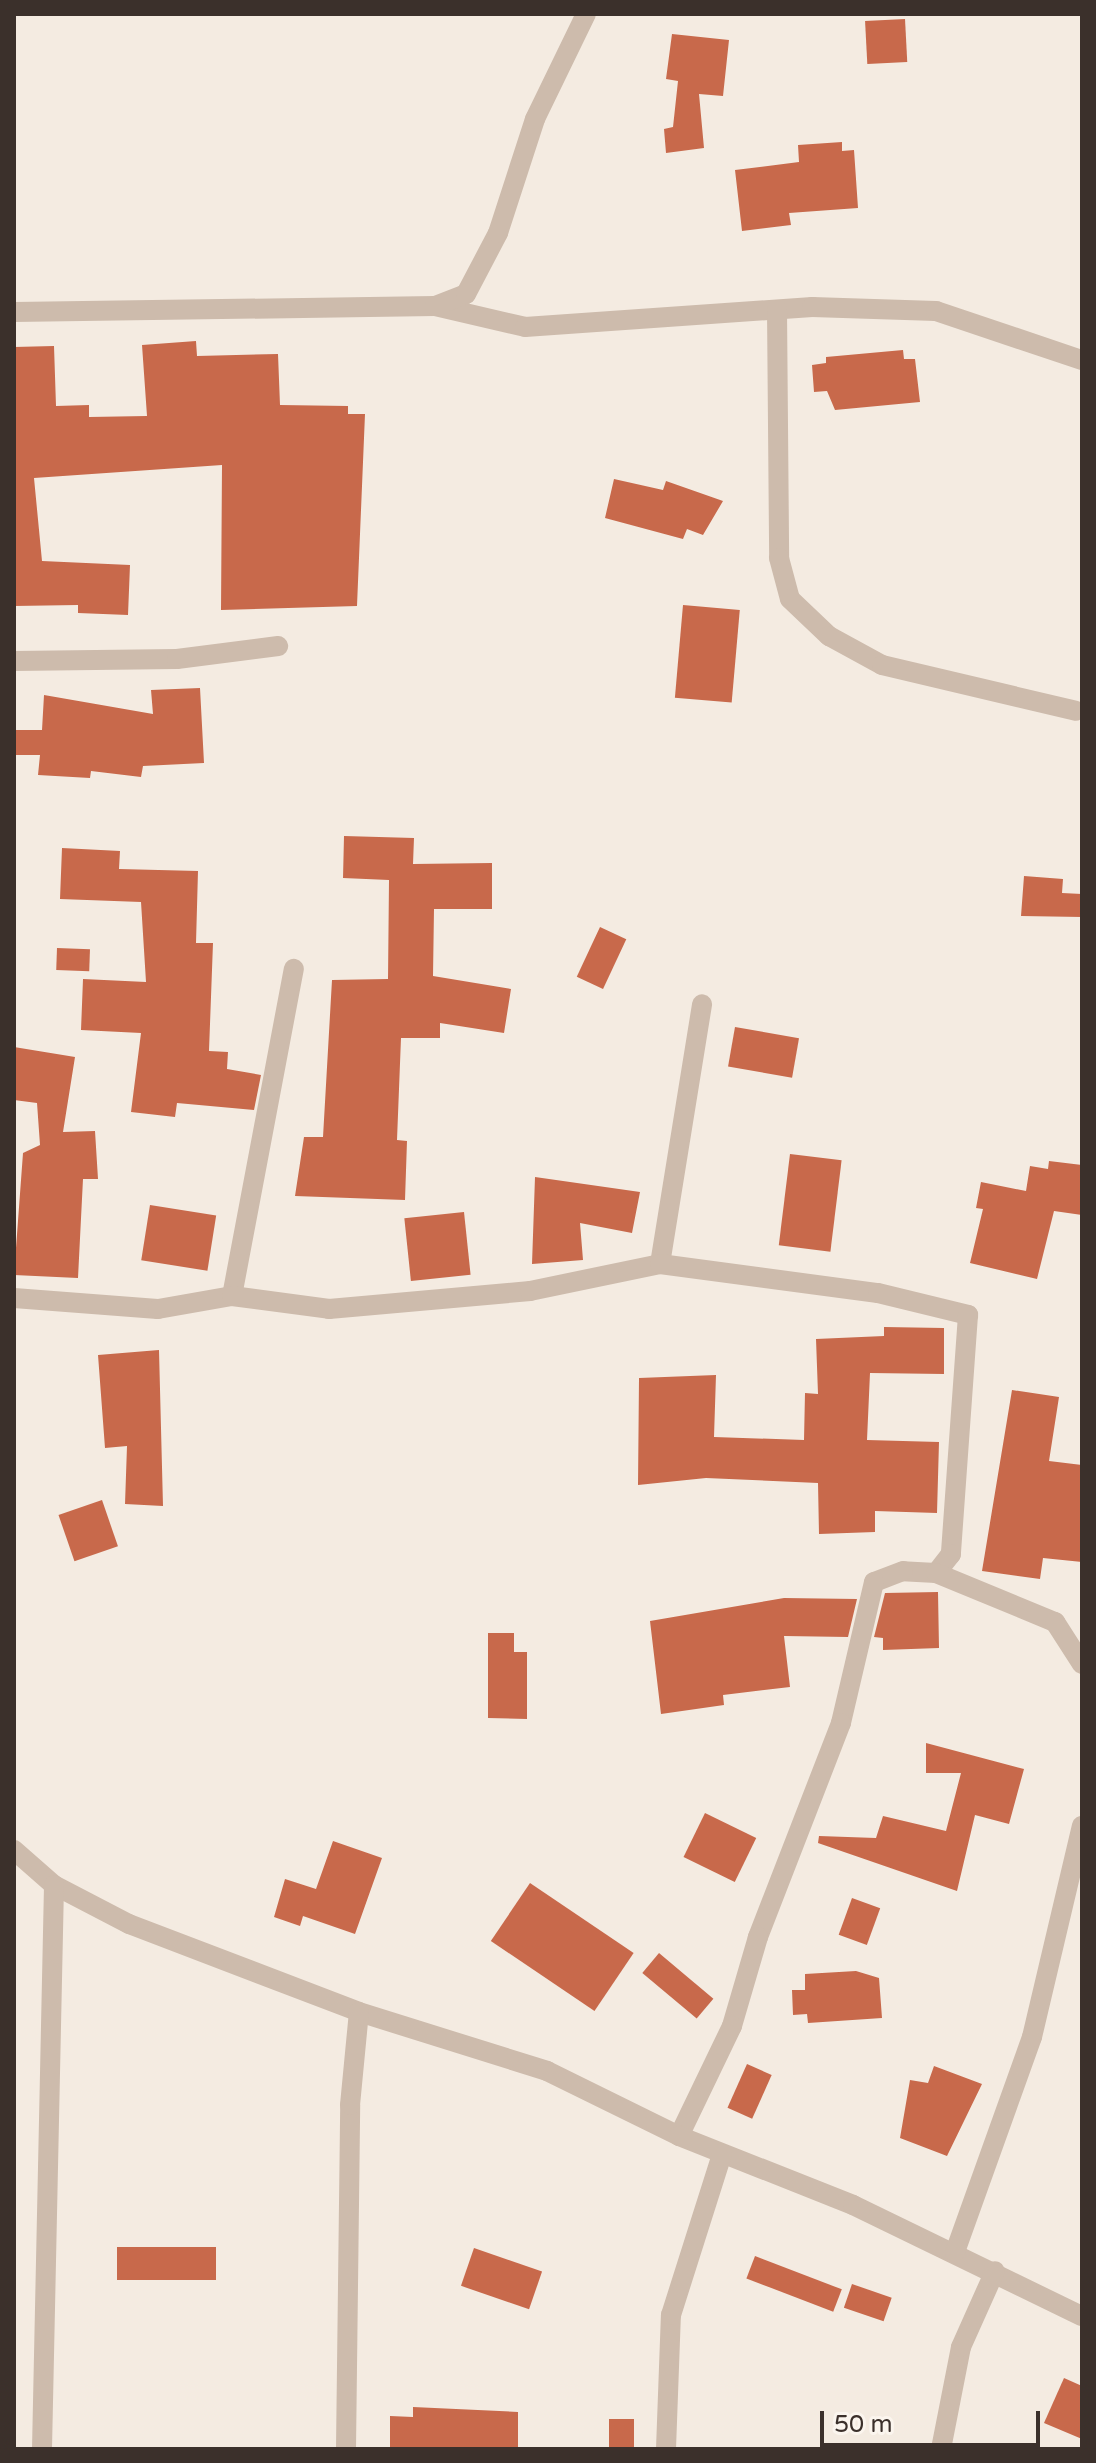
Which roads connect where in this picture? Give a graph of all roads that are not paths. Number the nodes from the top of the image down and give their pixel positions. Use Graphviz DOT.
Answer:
graph roads {
  1 [pos="586,14"];
  2 [pos="435,306"];
  3 [pos="777,310"];
  4 [pos="14,312"];
  5 [pos="1082,360"];
  6 [pos="278,646"];
  7 [pos="14,661"];
  8 [pos="1076,711"];
  9 [pos="294,969"];
  10 [pos="702,1004"];
  11 [pos="660,1264"];
  12 [pos="232,1296"];
  13 [pos="14,1298"];
  14 [pos="936,1573"];
  15 [pos="1082,1664"];
  16 [pos="1082,1826"];
  17 [pos="14,1850"];
  18 [pos="54,1885"];
  19 [pos="359,2012"];
  20 [pos="679,2136"];
  21 [pos="722,2154"];
  22 [pos="955,2252"];
  23 [pos="995,2271"];
  24 [pos="1082,2316"];
  25 [pos="42,2449"];
  26 [pos="346,2449"];
  27 [pos="666,2449"];
  28 [pos="941,2449"];
  1 -- 2 [label="street"];
  2 -- 3 [label="street"];
  2 -- 4 [label="street"];
  3 -- 5 [label="street"];
  3 -- 8 [label="street"];
  6 -- 7 [label="street"];
  9 -- 12 [label="street"];
  10 -- 11 [label="street"];
  11 -- 12 [label="street"];
  11 -- 14 [label="street"];
  12 -- 13 [label="street"];
  14 -- 15 [label="street"];
  14 -- 20 [label="street"];
  16 -- 22 [label="street"];
  17 -- 18 [label="street"];
  18 -- 19 [label="street"];
  18 -- 25 [label="street"];
  19 -- 20 [label="street"];
  19 -- 26 [label="street"];
  20 -- 21 [label="street"];
  21 -- 22 [label="street"];
  21 -- 27 [label="street"];
  22 -- 23 [label="street"];
  23 -- 24 [label="street"];
  23 -- 28 [label="street"];
}
